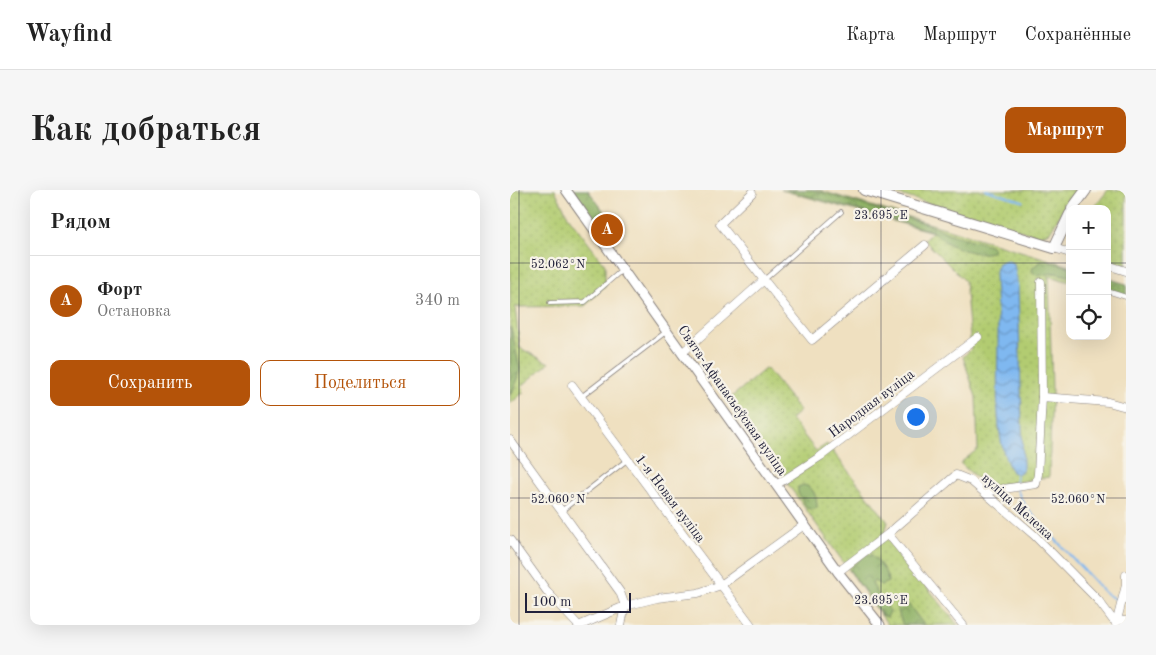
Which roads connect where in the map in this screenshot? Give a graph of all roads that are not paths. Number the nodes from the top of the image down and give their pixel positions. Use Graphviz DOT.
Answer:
graph roads {
  1 [pos="566,190"];
  2 [pos="864,190"];
  3 [pos="1086,190"];
  4 [pos="752,193"];
  5 [pos="1075,205"];
  6 [pos="841,212"];
  7 [pos="1066,222"];
  8 [pos="926,245"];
  9 [pos="1054,248"];
  10 [pos="1066,252"];
  11 [pos="1111,266"];
  12 [pos="622,270"];
  13 [pos="1126,271"];
  14 [pos="764,280"];
  15 [pos="1042,282"];
  16 [pos="1111,292"];
  17 [pos="1126,297"];
  18 [pos="550,303"];
  19 [pos="667,331"];
  20 [pos="978,337"];
  21 [pos="682,353"];
  22 [pos="572,385"];
  23 [pos="581,397"];
  24 [pos="1042,397"];
  25 [pos="1126,407"];
  26 [pos="510,440"];
  27 [pos="627,460"];
  28 [pos="776,485"];
  29 [pos="984,492"];
  30 [pos="562,511"];
  31 [pos="804,525"];
  32 [pos="888,534"];
  33 [pos="510,540"];
  34 [pos="838,572"];
  35 [pos="1126,575"];
  36 [pos="721,584"];
  37 [pos="1126,585"];
  38 [pos="625,606"];
  39 [pos="1126,621"];
  40 [pos="1117,623"];
  41 [pos="579,625"];
  42 [pos="621,625"];
  43 [pos="751,625"];
  44 [pos="880,625"];
  45 [pos="963,625"];
  1 -- 12 [label="street, Свята-Афанасьеўская вуліца"];
  2 -- 9 [label="main road"];
  3 -- 5 [label="main road"];
  4 -- 14 [label="street"];
  6 -- 14 [label="lane"];
  7 -- 9 [label="main road"];
  8 -- 14 [label="street"];
  9 -- 10 [label="street"];
  11 -- 13 [label="street"];
  12 -- 18 [label="lane"];
  12 -- 19 [label="street, Свята-Афанасьеўская вуліца"];
  14 -- 21 [label="street"];
  15 -- 24 [label="street"];
  16 -- 17 [label="lane"];
  19 -- 21 [label="street, Свята-Афанасьеўская вуліца"];
  19 -- 23 [label="lane"];
  20 -- 28 [label="street, Народная вуліца"];
  21 -- 28 [label="street, Свята-Афанасьеўская вуліца"];
  22 -- 23 [label="street, 1-я Новая вуліца"];
  23 -- 27 [label="street, 1-я Новая вуліца"];
  24 -- 25 [label="street"];
  24 -- 29 [label="street"];
  26 -- 30 [label="street"];
  27 -- 30 [label="lane"];
  27 -- 36 [label="street, 1-я Новая вуліца"];
  28 -- 31 [label="street, Свята-Афанасьеўская вуліца"];
  29 -- 32 [label="street, вуліца Мележа"];
  29 -- 40 [label="street, вуліца Мележа"];
  30 -- 38 [label="street"];
  31 -- 34 [label="street, Свята-Афанасьеўская вуліца"];
  31 -- 36 [label="street"];
  32 -- 34 [label="street, вуліца Мележа"];
  32 -- 45 [label="street"];
  33 -- 41 [label="street"];
  34 -- 44 [label="street, Свята-Афанасьеўская вуліца"];
  35 -- 37 [label="street"];
  36 -- 38 [label="street"];
  36 -- 43 [label="street, 1-я Новая вуліца"];
  37 -- 40 [label="street"];
  38 -- 41 [label="street"];
  38 -- 42 [label="street"];
  39 -- 40 [label="street"];
}
